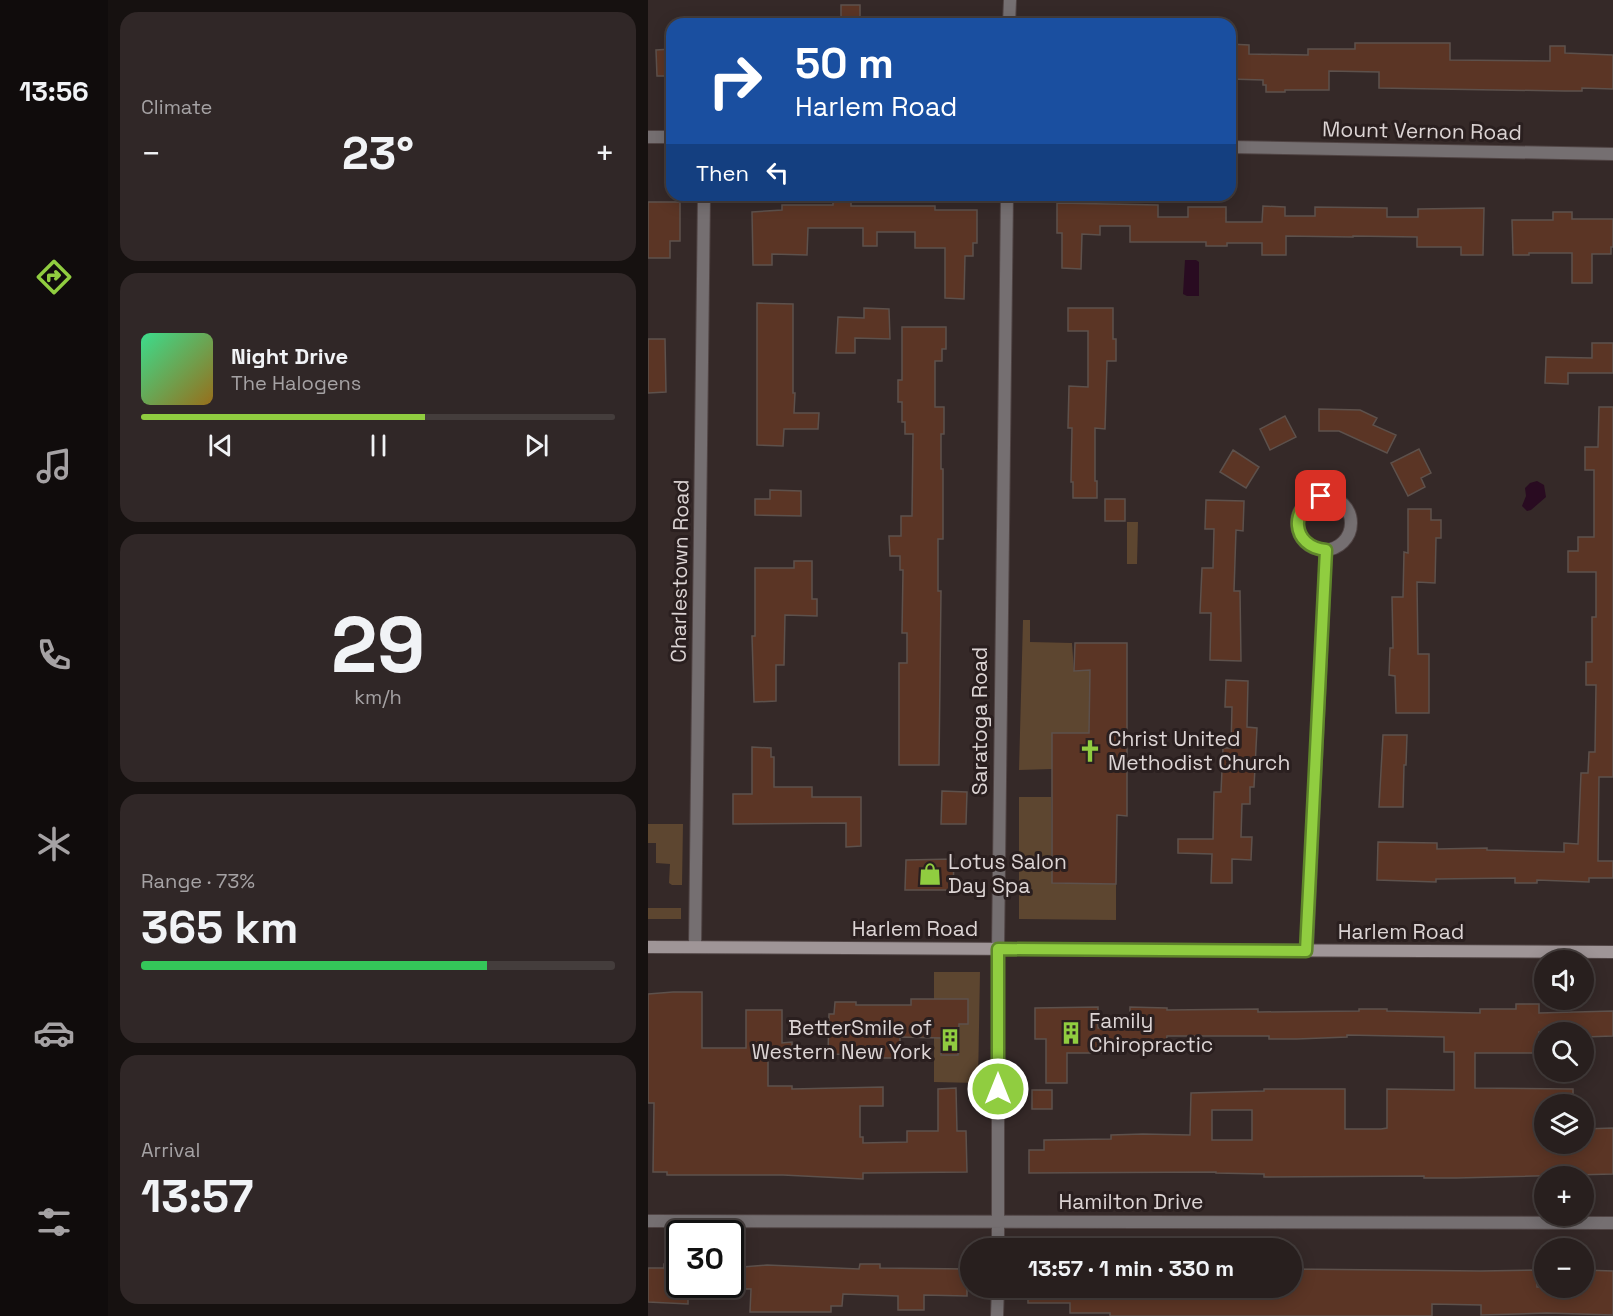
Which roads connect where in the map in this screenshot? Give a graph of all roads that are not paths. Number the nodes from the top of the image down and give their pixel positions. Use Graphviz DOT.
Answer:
graph roads {
  1 [pos="1010,0"];
  2 [pos="1009,18"];
  3 [pos="648,137"];
  4 [pos="666,137"];
  5 [pos="1236,147"];
  6 [pos="1613,154"];
  7 [pos="704,201"];
  8 [pos="1007,201"];
  9 [pos="1326,550"];
  10 [pos="648,947"];
  11 [pos="695,947"];
  12 [pos="998,949"];
  13 [pos="1306,951"];
  14 [pos="1613,952"];
  15 [pos="648,1221"];
  16 [pos="998,1221"];
  17 [pos="1613,1223"];
  18 [pos="998,1238"];
  19 [pos="998,1298"];
  20 [pos="997,1316"];
  1 -- 2 [label="street"];
  3 -- 4 [label="street"];
  5 -- 6 [label="street, Mount Vernon Road"];
  7 -- 11 [label="street, Charlestown Road"];
  8 -- 12 [label="street, Saratoga Road"];
  9 -- 9 [label="street"];
  9 -- 13 [label="street"];
  10 -- 11 [label="main road, Harlem Road"];
  11 -- 12 [label="main road, Harlem Road"];
  12 -- 13 [label="main road, Harlem Road"];
  12 -- 16 [label="street, Saratoga Road"];
  13 -- 14 [label="main road, Harlem Road"];
  15 -- 16 [label="street, Hamilton Drive"];
  16 -- 17 [label="street, Hamilton Drive"];
  16 -- 18 [label="street, Saratoga Road"];
  19 -- 20 [label="street"];
}
